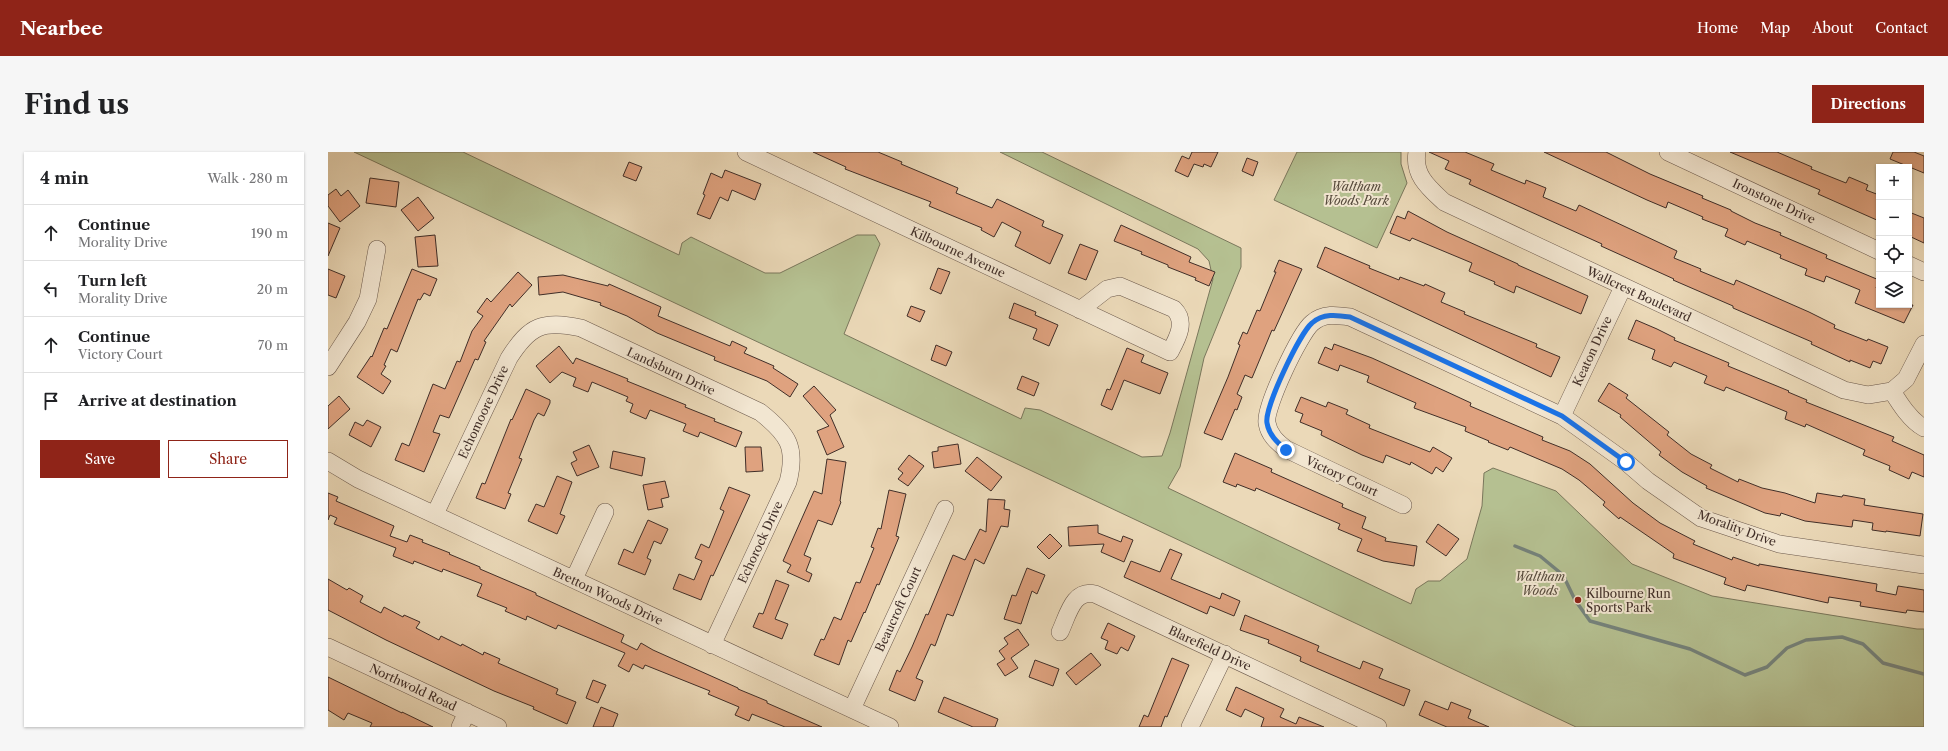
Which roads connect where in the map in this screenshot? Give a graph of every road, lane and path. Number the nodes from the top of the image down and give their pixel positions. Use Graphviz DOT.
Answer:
graph roads {
  1 [pos="746,152"];
  2 [pos="1417,152"];
  3 [pos="1668,152"];
  4 [pos="377,249"];
  5 [pos="1876,250"];
  6 [pos="1912,266"];
  7 [pos="1924,272"];
  8 [pos="1623,287"];
  9 [pos="1080,310"];
  10 [pos="548,324"];
  11 [pos="1300,338"];
  12 [pos="1924,344"];
  13 [pos="328,367"];
  14 [pos="1892,391"];
  15 [pos="1562,416"];
  16 [pos="1924,428"];
  17 [pos="786,436"];
  18 [pos="328,461"];
  19 [pos="1403,505"];
  20 [pos="945,509"];
  21 [pos="605,512"];
  22 [pos="435,514"];
  23 [pos="1924,565"];
  24 [pos="574,580"];
  25 [pos="1060,632"];
  26 [pos="712,645"];
  27 [pos="328,647"];
  28 [pos="1224,654"];
  29 [pos="852,709"];
  30 [pos="463,720"];
  31 [pos="1360,723"];
  32 [pos="498,727"];
  33 [pos="890,727"];
  34 [pos="1190,727"];
  35 [pos="1378,727"];
  1 -- 9 [label="street, Kilbourne Avenue"];
  2 -- 8 [label="street, Wallcrest Boulevard"];
  3 -- 5 [label="street, Ironstone Drive"];
  4 -- 13 [label="street"];
  6 -- 7 [label="street"];
  8 -- 14 [label="street, Wallcrest Boulevard"];
  8 -- 15 [label="street, Keaton Drive"];
  9 -- 9 [label="street, Kilbourne Avenue"];
  10 -- 17 [label="street, Landsburn Drive"];
  10 -- 22 [label="street, Echomoore Drive"];
  11 -- 15 [label="street, Morality Drive"];
  11 -- 19 [label="street, Victory Court"];
  12 -- 14 [label="street"];
  14 -- 16 [label="street"];
  15 -- 23 [label="street, Morality Drive"];
  17 -- 26 [label="street, Echorock Drive"];
  18 -- 22 [label="street, Bretton Woods Drive"];
  20 -- 29 [label="street, Beaucroft Court"];
  21 -- 24 [label="street"];
  22 -- 24 [label="street, Bretton Woods Drive"];
  24 -- 26 [label="street, Bretton Woods Drive"];
  25 -- 28 [label="street, Blarefield Drive"];
  26 -- 29 [label="street, Bretton Woods Drive"];
  27 -- 30 [label="street, Northwold Road"];
  28 -- 31 [label="street, Blarefield Drive"];
  28 -- 34 [label="street"];
  29 -- 33 [label="street, Bretton Woods Drive"];
  30 -- 32 [label="street, Northwold Road"];
  31 -- 35 [label="street, Blarefield Drive"];
}
